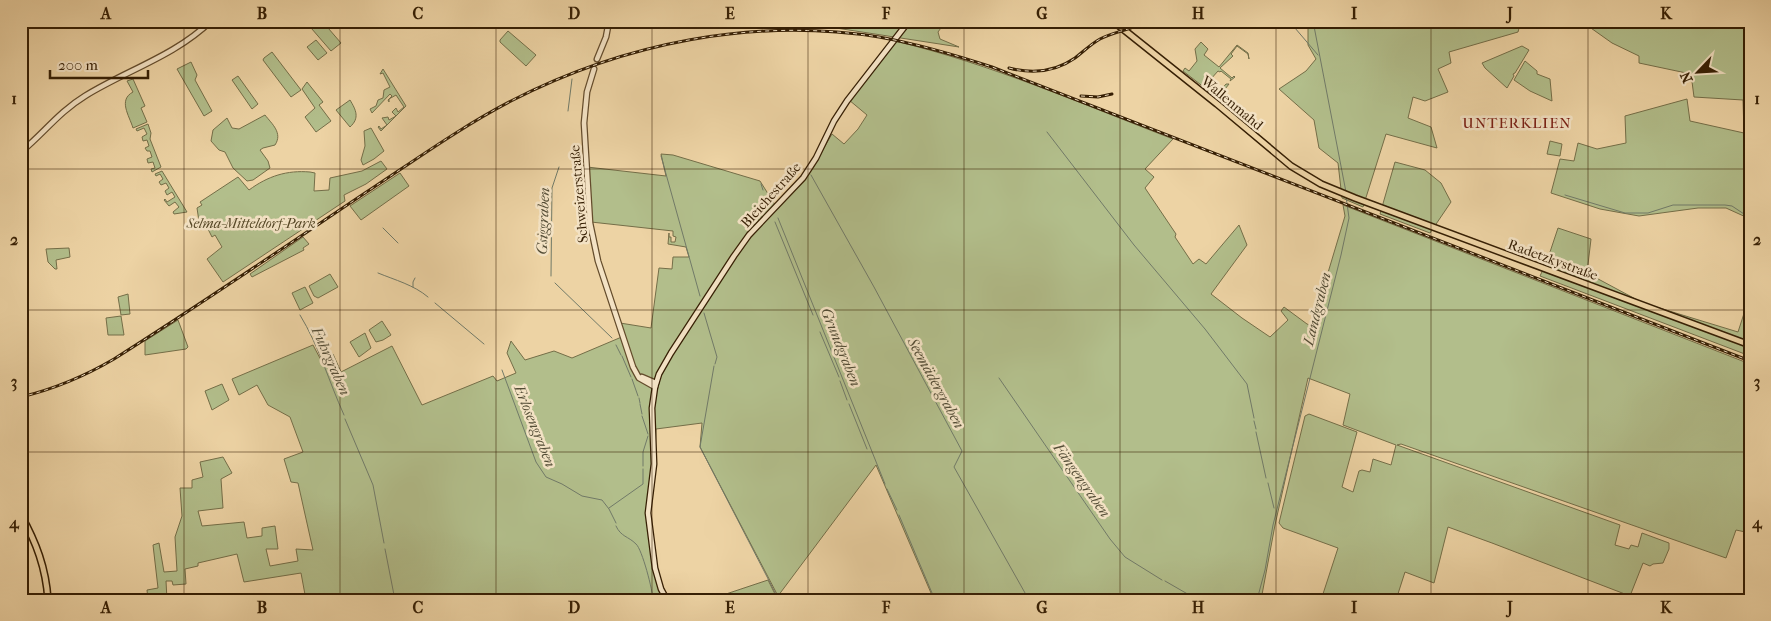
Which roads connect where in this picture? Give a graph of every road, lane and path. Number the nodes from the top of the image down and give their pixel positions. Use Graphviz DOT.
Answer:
graph roads {
  1 [pos="211,21"];
  2 [pos="609,21"];
  3 [pos="909,21"];
  4 [pos="1113,21"];
  5 [pos="598,59"];
  6 [pos="594,69"];
  7 [pos="21,152"];
  8 [pos="1349,195"];
  9 [pos="1750,345"];
  10 [pos="655,385"];
  11 [pos="21,515"];
  12 [pos="48,600"];
  13 [pos="667,600"];
  1 -- 7 [label="main road"];
  2 -- 5 [label="main road"];
  3 -- 10 [label="main road, Bleichestraße"];
  4 -- 8 [label="main road, Wallenmahd"];
  6 -- 10 [label="main road, Schweizerstraße"];
  8 -- 9 [label="main road, Radetzkystraße"];
  10 -- 13 [label="main road"];
  11 -- 12 [label="main road"];
}
